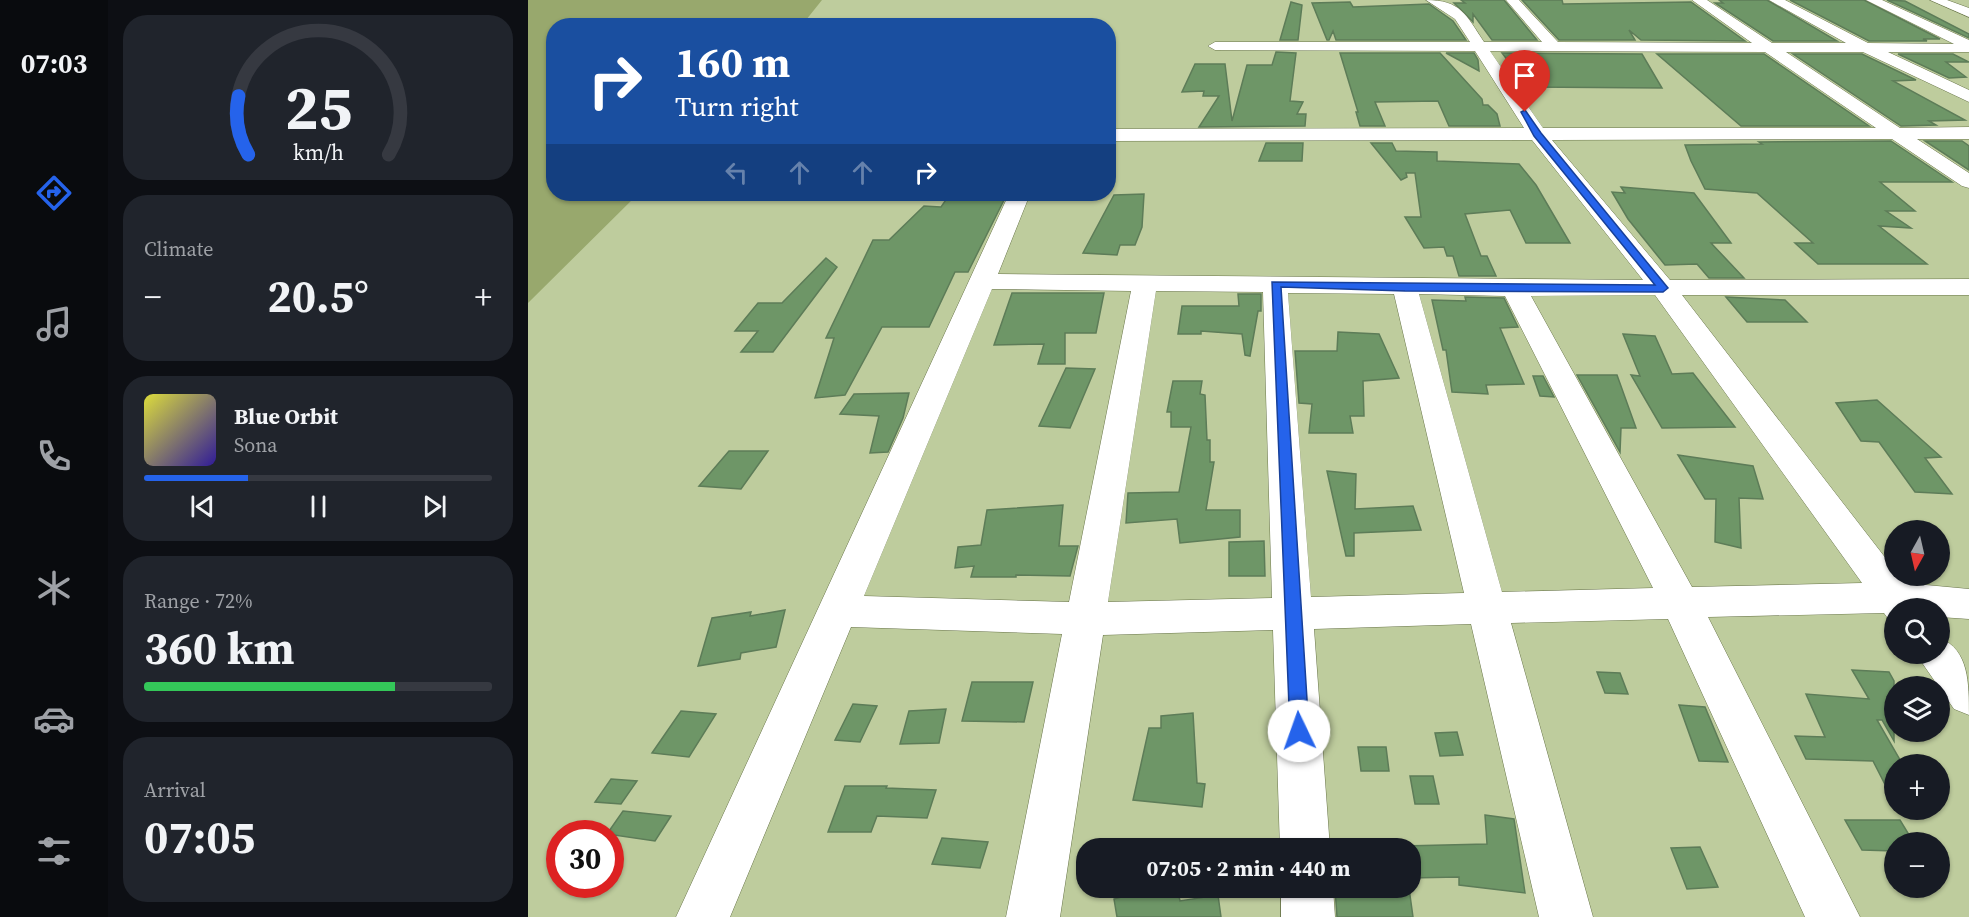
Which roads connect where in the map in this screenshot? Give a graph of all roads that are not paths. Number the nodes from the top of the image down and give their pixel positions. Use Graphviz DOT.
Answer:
graph roads {
  1 [pos="1432,0"];
  2 [pos="1512,0"];
  3 [pos="1698,0"];
  4 [pos="1775,0"];
  5 [pos="1872,0"];
  6 [pos="1936,0"];
  7 [pos="1969,13"];
  8 [pos="1215,46"];
  9 [pos="1554,46"];
  10 [pos="1767,46"];
  11 [pos="1862,46"];
  12 [pos="1969,46"];
  13 [pos="1481,47"];
  14 [pos="1969,97"];
  15 [pos="1969,132"];
  16 [pos="1537,134"];
  17 [pos="1895,134"];
  18 [pos="1116,135"];
  19 [pos="1969,182"];
  20 [pos="1016,201"];
  21 [pos="983,281"];
  22 [pos="1145,282"];
  23 [pos="1275,284"];
  24 [pos="1969,287"];
  25 [pos="1405,288"];
  26 [pos="1514,288"];
  27 [pos="1663,288"];
  28 [pos="1895,598"];
  29 [pos="1680,602"];
  30 [pos="1884,603"];
  31 [pos="1950,604"];
  32 [pos="1969,604"];
  33 [pos="1487,608"];
  34 [pos="836,611"];
  35 [pos="1294,613"];
  36 [pos="1086,619"];
  37 [pos="1945,664"];
  38 [pos="1969,696"];
  39 [pos="1304,838"];
  40 [pos="1307,898"];
  41 [pos="703,917"];
  42 [pos="1033,917"];
  43 [pos="1308,917"];
  44 [pos="1566,917"];
  45 [pos="1833,917"];
  1 -- 13 [label="street"];
  2 -- 9 [label="street"];
  3 -- 10 [label="street"];
  4 -- 11 [label="street"];
  5 -- 12 [label="street"];
  6 -- 7 [label="street"];
  8 -- 13 [label="street"];
  9 -- 10 [label="street"];
  9 -- 13 [label="street"];
  10 -- 11 [label="street"];
  10 -- 17 [label="street"];
  11 -- 12 [label="street"];
  11 -- 14 [label="street"];
  13 -- 16 [label="street"];
  15 -- 17 [label="street"];
  16 -- 17 [label="street"];
  16 -- 18 [label="street"];
  16 -- 27 [label="street"];
  17 -- 19 [label="street"];
  20 -- 21 [label="street"];
  21 -- 22 [label="street"];
  21 -- 34 [label="street"];
  22 -- 23 [label="street"];
  22 -- 36 [label="street"];
  23 -- 25 [label="street"];
  23 -- 35 [label="street"];
  24 -- 27 [label="street"];
  25 -- 26 [label="street"];
  25 -- 33 [label="street"];
  26 -- 27 [label="street"];
  26 -- 29 [label="street"];
  27 -- 28 [label="street"];
  29 -- 30 [label="street"];
  29 -- 33 [label="street"];
  29 -- 45 [label="street"];
  31 -- 32 [label="street"];
  33 -- 35 [label="street"];
  33 -- 44 [label="street"];
  34 -- 36 [label="street"];
  34 -- 41 [label="street"];
  35 -- 36 [label="street"];
  35 -- 39 [label="street"];
  36 -- 42 [label="street"];
  37 -- 38 [label="street"];
  40 -- 43 [label="street"];
}
